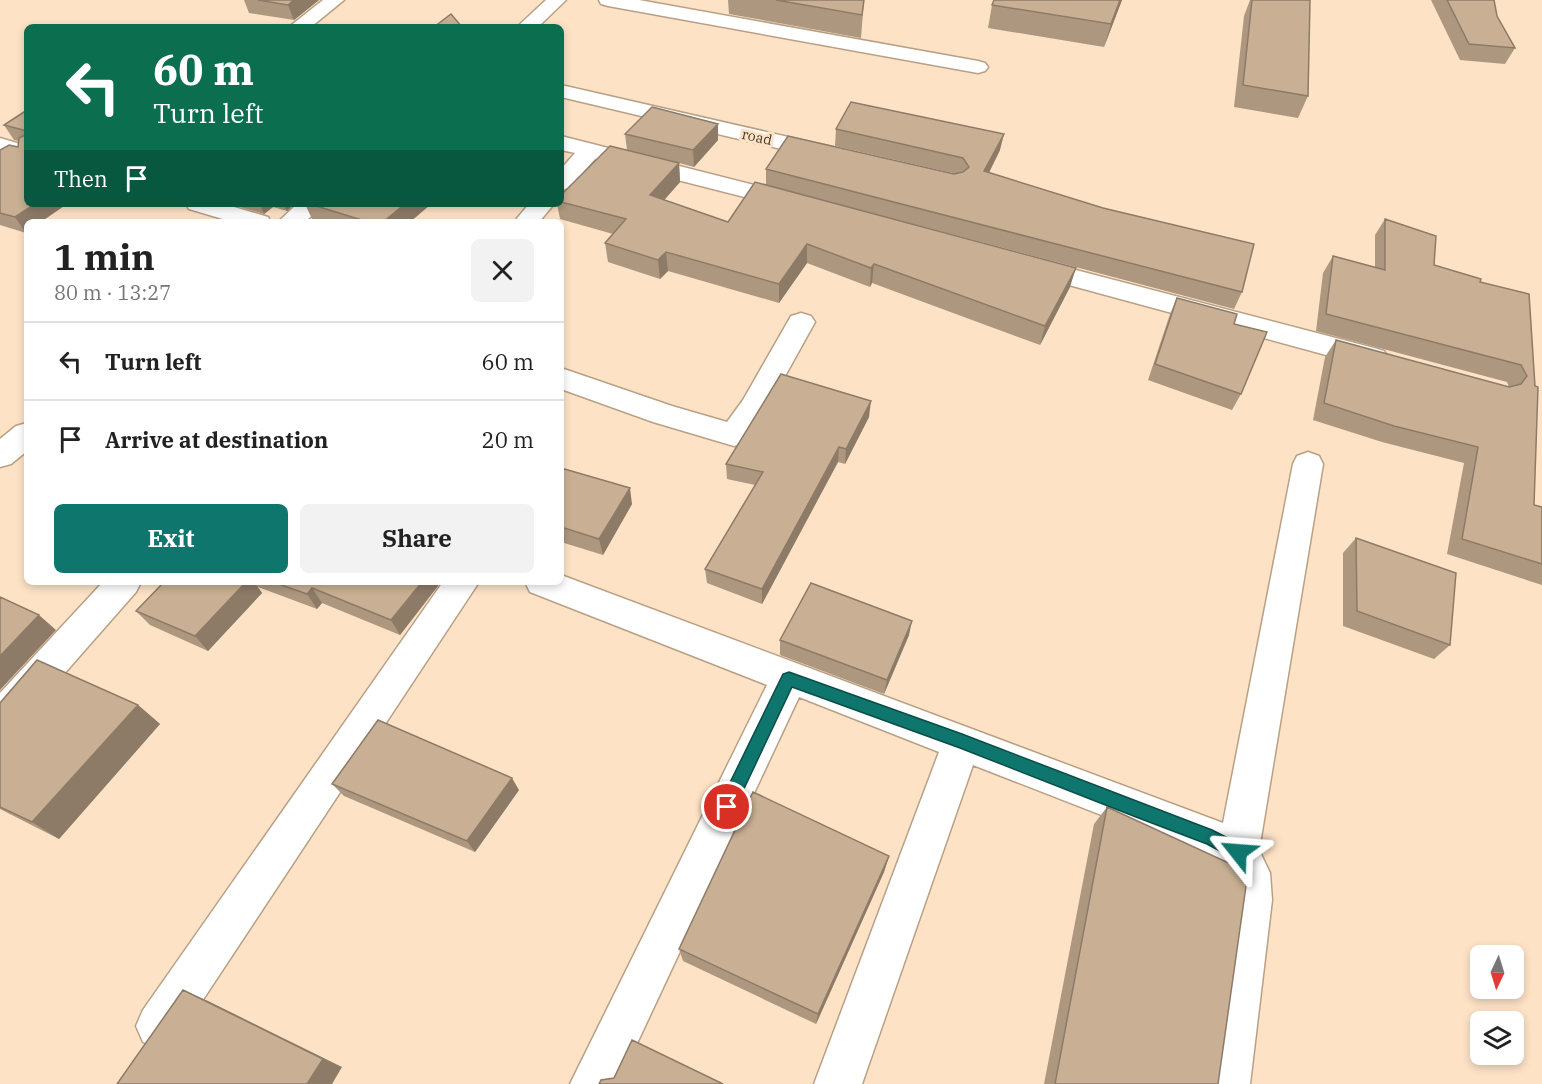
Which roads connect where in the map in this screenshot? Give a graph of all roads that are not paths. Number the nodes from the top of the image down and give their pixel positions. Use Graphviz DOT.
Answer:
graph roads {
  1 [pos="335,0"];
  2 [pos="557,0"];
  3 [pos="608,0"];
  4 [pos="303,24"];
  5 [pos="530,24"];
  6 [pos="978,67"];
  7 [pos="564,92"];
  8 [pos="564,143"];
  9 [pos="0,145"];
  10 [pos="590,150"];
  11 [pos="24,152"];
  12 [pos="849,158"];
  13 [pos="564,180"];
  14 [pos="208,207"];
  15 [pos="308,207"];
  16 [pos="539,207"];
  17 [pos="814,208"];
  18 [pos="249,219"];
  19 [pos="294,219"];
  20 [pos="529,219"];
  21 [pos="1010,260"];
  22 [pos="801,322"];
  23 [pos="1392,363"];
  24 [pos="564,379"];
  25 [pos="24,436"];
  26 [pos="0,456"];
  27 [pos="1308,464"];
  28 [pos="121,585"];
  29 [pos="460,585"];
  30 [pos="550,585"];
  31 [pos="789,679"];
  32 [pos="0,720"];
  33 [pos="962,742"];
  34 [pos="1238,852"];
  35 [pos="158,1027"];
  36 [pos="594,1084"];
  37 [pos="838,1084"];
  38 [pos="1226,1084"];
  1 -- 4 [label="street"];
  2 -- 5 [label="street"];
  3 -- 6 [label="street"];
  7 -- 12 [label="street, road"];
  8 -- 10 [label="street"];
  9 -- 11 [label="street"];
  10 -- 13 [label="street"];
  10 -- 17 [label="street"];
  14 -- 18 [label="street"];
  15 -- 19 [label="street"];
  16 -- 20 [label="street"];
  21 -- 23 [label="street"];
  22 -- 24 [label="street"];
  25 -- 26 [label="street"];
  27 -- 34 [label="street"];
  28 -- 32 [label="street"];
  29 -- 35 [label="street"];
  30 -- 31 [label="street"];
  31 -- 33 [label="street"];
  31 -- 36 [label="street"];
  33 -- 34 [label="street"];
  33 -- 37 [label="street"];
  34 -- 38 [label="street"];
}
